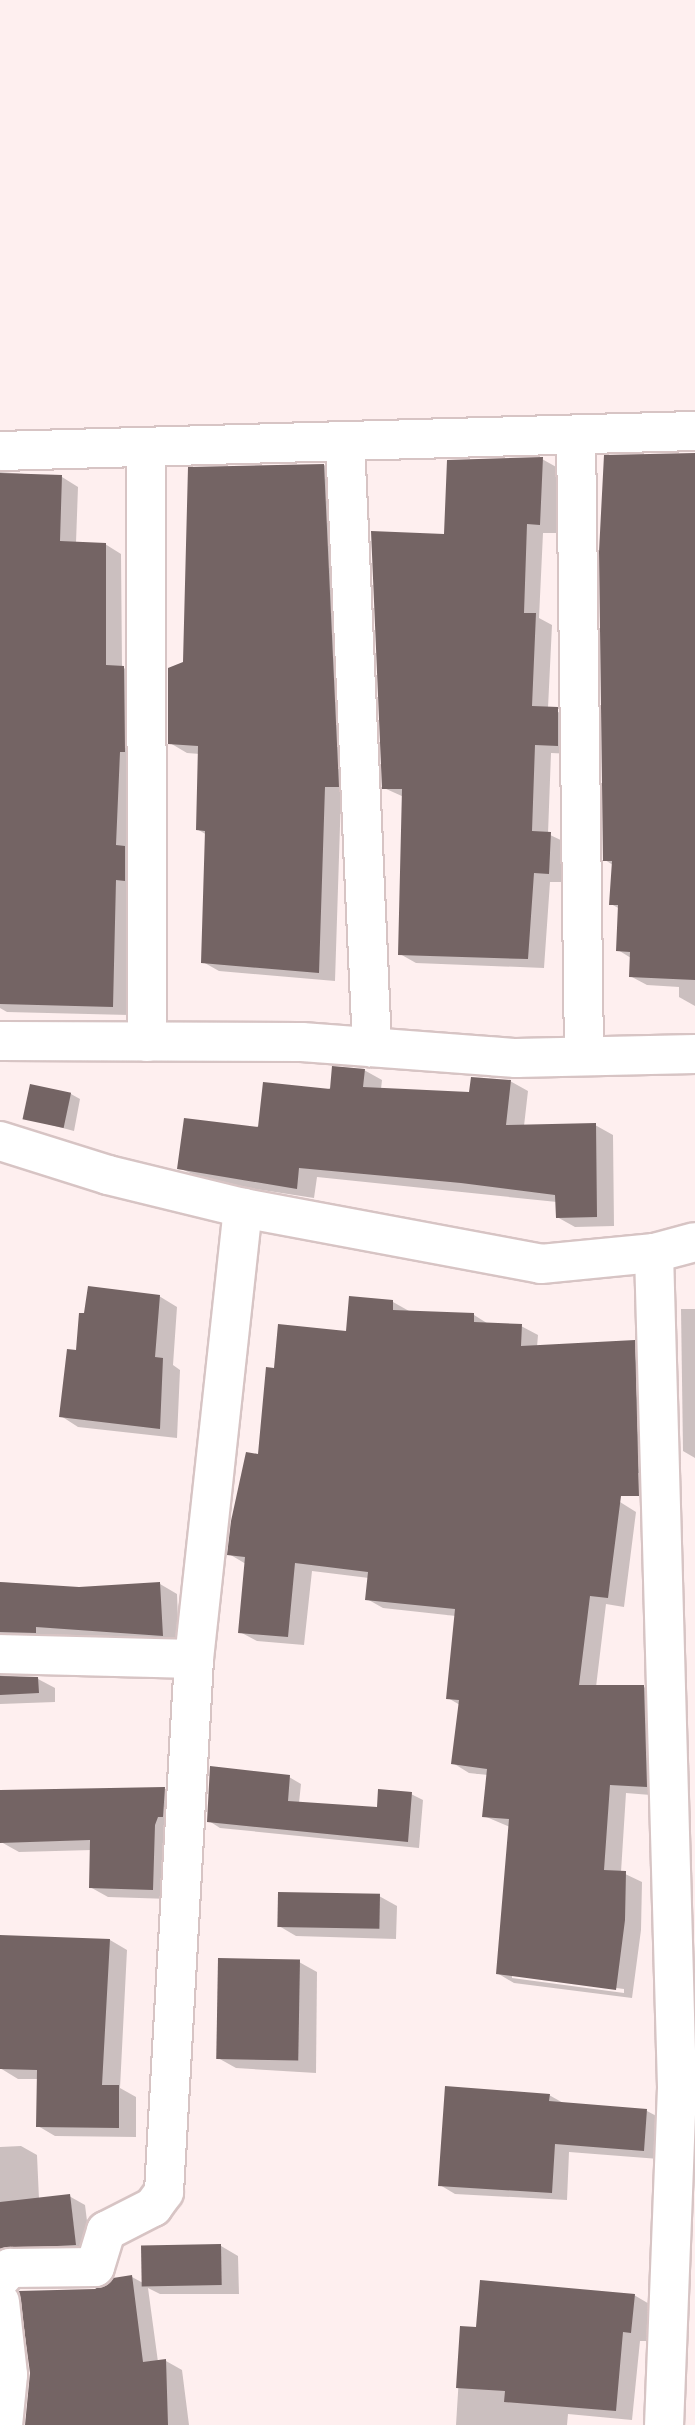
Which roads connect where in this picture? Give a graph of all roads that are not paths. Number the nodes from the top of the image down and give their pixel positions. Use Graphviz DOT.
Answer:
graph roads {
  1 [pos="695,431"];
  2 [pos="576,435"];
  3 [pos="345,442"];
  4 [pos="146,450"];
  5 [pos="0,451"];
  6 [pos="0,1041"];
  7 [pos="147,1042"];
  8 [pos="372,1047"];
  9 [pos="695,1054"];
  10 [pos="584,1056"];
  11 [pos="0,1141"];
  12 [pos="243,1208"];
  13 [pos="695,1242"];
  14 [pos="654,1253"];
  15 [pos="0,1654"];
  16 [pos="194,1659"];
  17 [pos="686,2089"];
  18 [pos="0,2279"];
  19 [pos="0,2302"];
  20 [pos="4,2425"];
  21 [pos="664,2425"];
  1 -- 2 [label="street"];
  2 -- 3 [label="street"];
  2 -- 10 [label="street"];
  3 -- 4 [label="street"];
  3 -- 8 [label="street"];
  4 -- 5 [label="street"];
  4 -- 7 [label="street"];
  6 -- 7 [label="street"];
  7 -- 8 [label="street"];
  8 -- 10 [label="street"];
  9 -- 10 [label="street"];
  11 -- 12 [label="street"];
  12 -- 14 [label="street"];
  12 -- 16 [label="street"];
  13 -- 14 [label="street"];
  14 -- 17 [label="street"];
  15 -- 16 [label="street"];
  16 -- 18 [label="street"];
  17 -- 21 [label="street"];
  19 -- 20 [label="street"];
}
